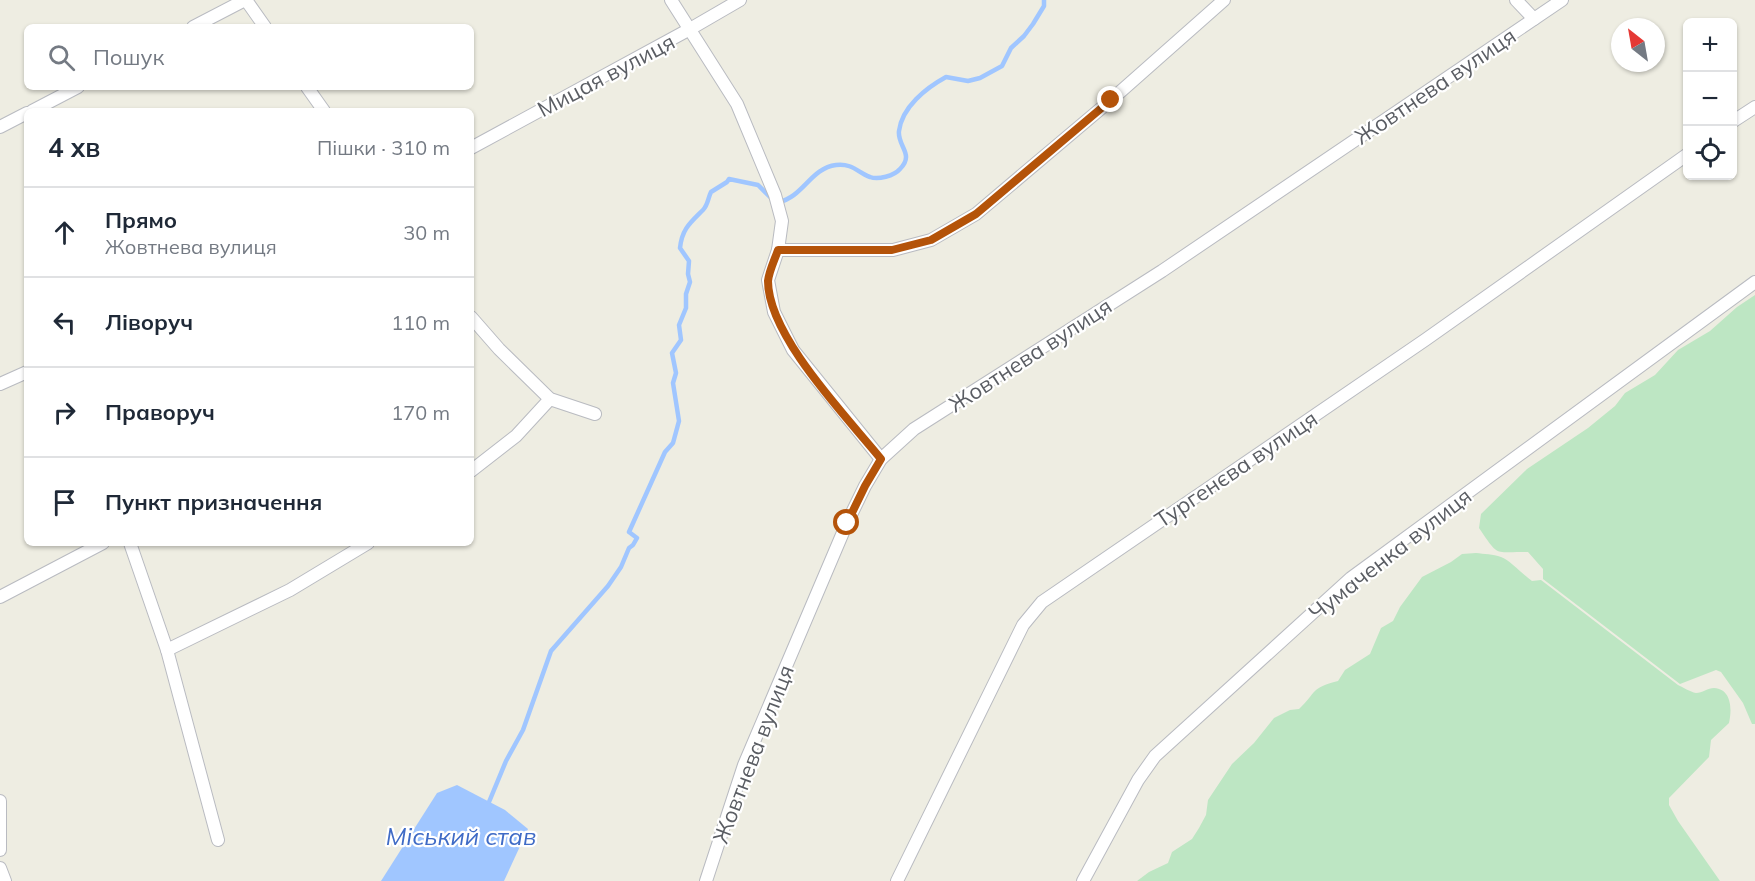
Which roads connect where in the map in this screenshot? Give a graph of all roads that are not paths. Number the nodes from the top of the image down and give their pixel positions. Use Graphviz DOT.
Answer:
graph roads {
  1 [pos="245,0"];
  2 [pos="671,0"];
  3 [pos="740,0"];
  4 [pos="1224,0"];
  5 [pos="1516,0"];
  6 [pos="1562,0"];
  7 [pos="1534,19"];
  8 [pos="199,24"];
  9 [pos="263,24"];
  10 [pos="690,29"];
  11 [pos="72,90"];
  12 [pos="309,90"];
  13 [pos="1755,106"];
  14 [pos="38,108"];
  15 [pos="322,108"];
  16 [pos="24,115"];
  17 [pos="1737,119"];
  18 [pos="0,128"];
  19 [pos="474,146"];
  20 [pos="1683,158"];
  21 [pos="778,250"];
  22 [pos="1755,282"];
  23 [pos="474,320"];
  24 [pos="24,373"];
  25 [pos="0,384"];
  26 [pos="550,399"];
  27 [pos="595,414"];
  28 [pos="881,459"];
  29 [pos="474,469"];
  30 [pos="97,546"];
  31 [pos="130,546"];
  32 [pos="363,546"];
  33 [pos="0,597"];
  34 [pos="167,650"];
  35 [pos="0,801"];
  36 [pos="218,840"];
  37 [pos="0,850"];
  38 [pos="0,868"];
  39 [pos="5,881"];
  40 [pos="706,881"];
  41 [pos="897,881"];
  42 [pos="1083,881"];
  1 -- 8 [label="street"];
  1 -- 9 [label="street"];
  2 -- 10 [label="street"];
  3 -- 10 [label="street, Мицая вулиця"];
  4 -- 21 [label="street"];
  5 -- 7 [label="street"];
  6 -- 7 [label="street, Жовтнева вулиця"];
  7 -- 28 [label="street, Жовтнева вулиця"];
  10 -- 19 [label="street, Мицая вулиця"];
  10 -- 21 [label="street"];
  11 -- 14 [label="street"];
  12 -- 15 [label="street"];
  13 -- 17 [label="street"];
  16 -- 18 [label="street"];
  20 -- 41 [label="street, Тургенєва вулиця"];
  21 -- 28 [label="street"];
  22 -- 42 [label="street, Чумаченка вулиця"];
  23 -- 26 [label="street"];
  24 -- 25 [label="street"];
  26 -- 27 [label="street"];
  26 -- 29 [label="street"];
  28 -- 40 [label="street, Жовтнева вулиця"];
  30 -- 33 [label="street"];
  31 -- 34 [label="street"];
  32 -- 34 [label="street"];
  34 -- 36 [label="street"];
  35 -- 37 [label="street"];
  38 -- 39 [label="street"];
}
